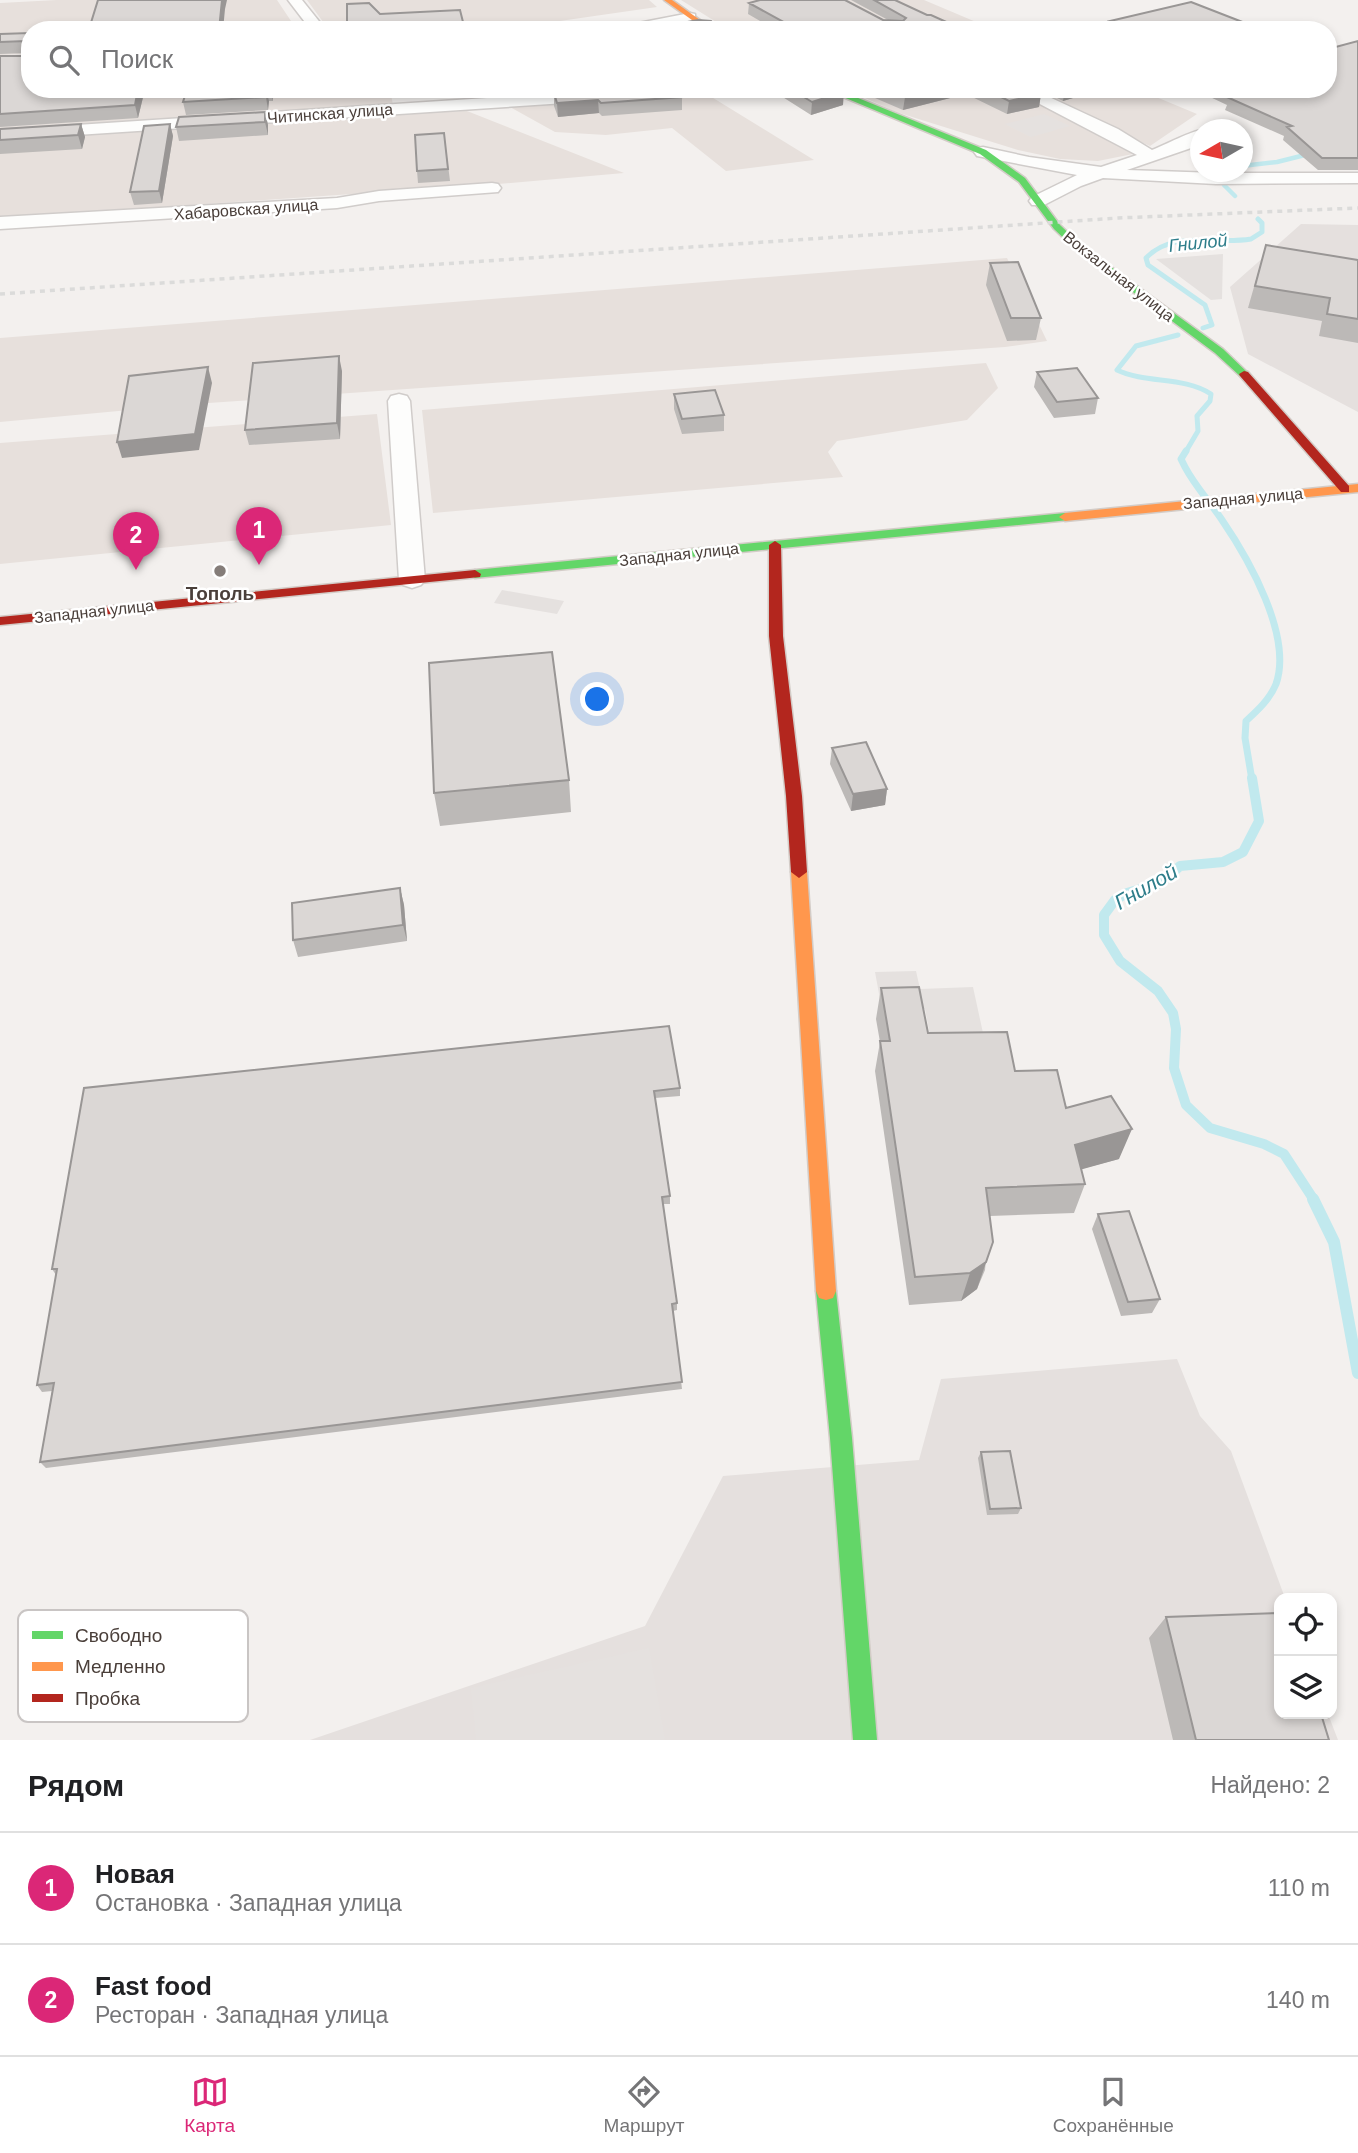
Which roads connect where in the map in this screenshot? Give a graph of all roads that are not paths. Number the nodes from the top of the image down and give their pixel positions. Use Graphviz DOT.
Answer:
graph roads {
  1 [pos="295,0"];
  2 [pos="667,0"];
  3 [pos="690,17"];
  4 [pos="312,21"];
  5 [pos="669,21"];
  6 [pos="696,21"];
  7 [pos="565,98"];
  8 [pos="850,98"];
  9 [pos="1038,98"];
  10 [pos="0,135"];
  11 [pos="1190,141"];
  12 [pos="983,152"];
  13 [pos="1149,155"];
  14 [pos="1099,173"];
  15 [pos="1358,178"];
  16 [pos="492,188"];
  17 [pos="1038,201"];
  18 [pos="0,223"];
  19 [pos="399,401"];
  20 [pos="1351,488"];
  21 [pos="775,545"];
  22 [pos="412,580"];
  23 [pos="0,621"];
  24 [pos="865,1740"];
  1 -- 4 [label="street"];
  2 -- 3 [label="main road"];
  3 -- 5 [label="street"];
  3 -- 6 [label="main road"];
  7 -- 10 [label="street, Читинская улица"];
  8 -- 12 [label="main road, Вокзальная улица"];
  9 -- 13 [label="street"];
  11 -- 13 [label="street"];
  12 -- 14 [label="street"];
  12 -- 17 [label="main road, Вокзальная улица"];
  13 -- 14 [label="street"];
  14 -- 15 [label="street"];
  14 -- 17 [label="street"];
  16 -- 18 [label="street, Хабаровская улица"];
  17 -- 20 [label="main road, Вокзальная улица"];
  19 -- 22 [label="street"];
  20 -- 21 [label="main road, Западная улица"];
  21 -- 22 [label="main road, Западная улица"];
  21 -- 24 [label="main road"];
  22 -- 23 [label="main road, Западная улица"];
}
